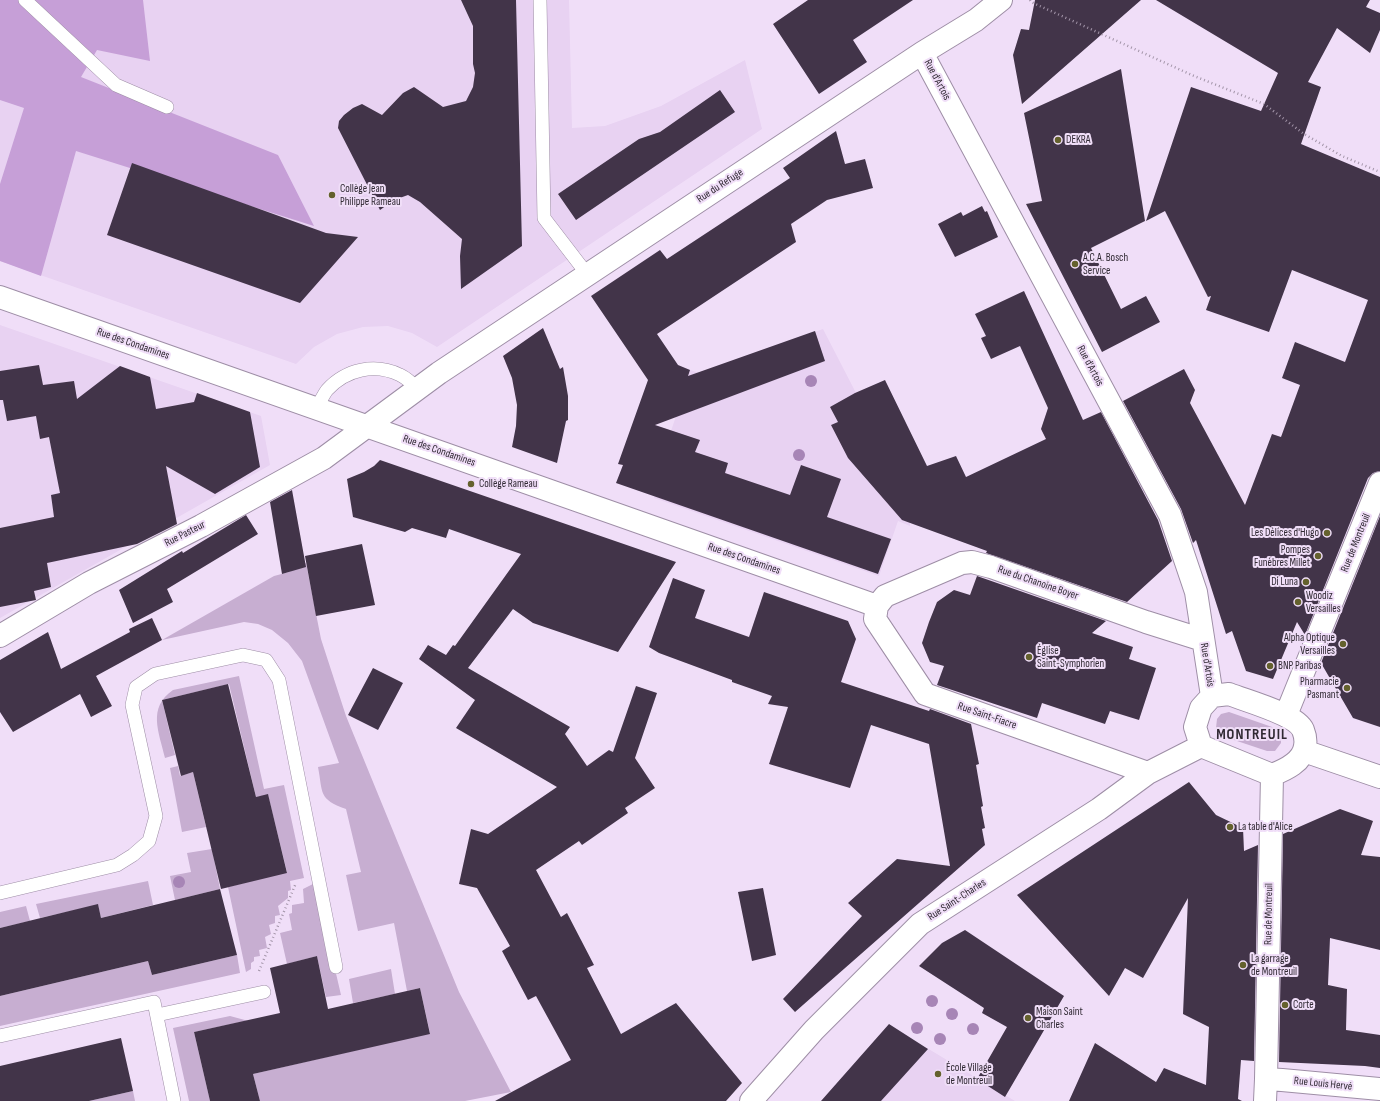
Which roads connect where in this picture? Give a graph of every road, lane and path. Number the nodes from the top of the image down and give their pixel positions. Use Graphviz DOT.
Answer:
graph roads {
  1 [pos="25,0"];
  2 [pos="540,0"];
  3 [pos="1001,0"];
  4 [pos="1030,0"];
  5 [pos="922,52"];
  6 [pos="167,107"];
  7 [pos="1380,172"];
  8 [pos="587,274"];
  9 [pos="0,297"];
  10 [pos="418,388"];
  11 [pos="316,409"];
  12 [pos="366,427"];
  13 [pos="1380,483"];
  14 [pos="877,606"];
  15 [pos="0,636"];
  16 [pos="1203,640"];
  17 [pos="1212,696"];
  18 [pos="1286,715"];
  19 [pos="1201,746"];
  20 [pos="1304,751"];
  21 [pos="1148,772"];
  22 [pos="1272,775"];
  23 [pos="1380,777"];
  24 [pos="319,876"];
  25 [pos="0,893"];
  26 [pos="336,967"];
  27 [pos="264,992"];
  28 [pos="248,996"];
  29 [pos="157,1015"];
  30 [pos="0,1036"];
  31 [pos="1266,1079"];
  32 [pos="1380,1089"];
  33 [pos="174,1101"];
  34 [pos="751,1101"];
  35 [pos="1265,1101"];
  1 -- 6 [label="lane"];
  2 -- 8 [label="lane"];
  3 -- 5 [label="street, Rue du Refuge"];
  4 -- 7 [label="path"];
  5 -- 8 [label="street, Rue du Refuge"];
  5 -- 16 [label="street, Rue d'Artois"];
  8 -- 10 [label="street, Rue du Refuge"];
  9 -- 11 [label="street, Rue des Condamines"];
  10 -- 11 [label="lane"];
  10 -- 12 [label="street, Rue Pasteur"];
  11 -- 12 [label="street, Rue des Condamines"];
  12 -- 14 [label="street, Rue des Condamines"];
  12 -- 15 [label="street, Rue Pasteur"];
  13 -- 18 [label="street, Rue de Montreuil"];
  14 -- 16 [label="street, Rue du Chanoine Boyer"];
  14 -- 21 [label="street, Rue Saint-Fiacre"];
  16 -- 17 [label="street, Rue d'Artois"];
  17 -- 18 [label="street"];
  17 -- 19 [label="street"];
  18 -- 20 [label="street"];
  19 -- 21 [label="street, Rue Saint-Charles"];
  19 -- 22 [label="street"];
  20 -- 22 [label="street"];
  20 -- 23 [label="street"];
  21 -- 34 [label="street, Rue Saint-Charles"];
  22 -- 31 [label="street, Rue de Montreuil"];
  24 -- 25 [label="lane"];
  24 -- 26 [label="lane"];
  24 -- 28 [label="path"];
  27 -- 28 [label="lane"];
  28 -- 29 [label="lane"];
  29 -- 30 [label="lane"];
  29 -- 33 [label="lane"];
  31 -- 32 [label="street, Rue Louis Hervé"];
  31 -- 35 [label="street, Rue de Montreuil"];
}
